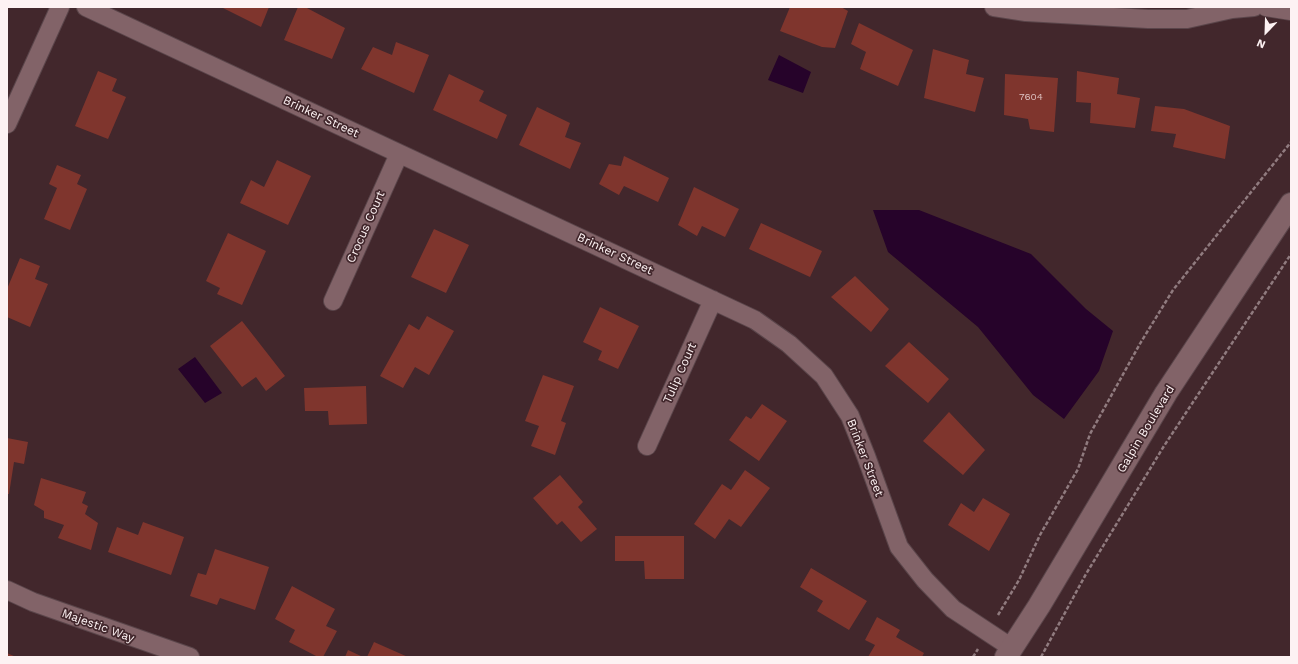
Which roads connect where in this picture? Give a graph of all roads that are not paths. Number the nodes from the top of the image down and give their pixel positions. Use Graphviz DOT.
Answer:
graph roads {
  1 [pos="60,7"];
  2 [pos="86,7"];
  3 [pos="994,7"];
  4 [pos="1254,7"];
  5 [pos="1266,7"];
  6 [pos="1291,11"];
  7 [pos="1096,12"];
  8 [pos="7,124"];
  9 [pos="399,154"];
  10 [pos="1291,204"];
  11 [pos="713,300"];
  12 [pos="333,301"];
  13 [pos="647,446"];
  14 [pos="7,590"];
  15 [pos="1009,652"];
  16 [pos="190,657"];
  1 -- 8 [label="street"];
  2 -- 9 [label="street, Brinker Street"];
  3 -- 7 [label="street"];
  4 -- 7 [label="street"];
  5 -- 6 [label="street"];
  9 -- 11 [label="street, Brinker Street"];
  9 -- 12 [label="street, Crocus Court"];
  10 -- 15 [label="street, Galpin Boulevard"];
  11 -- 13 [label="street, Tulip Court"];
  11 -- 15 [label="street, Brinker Street"];
  14 -- 16 [label="street, Majestic Way"];
}
